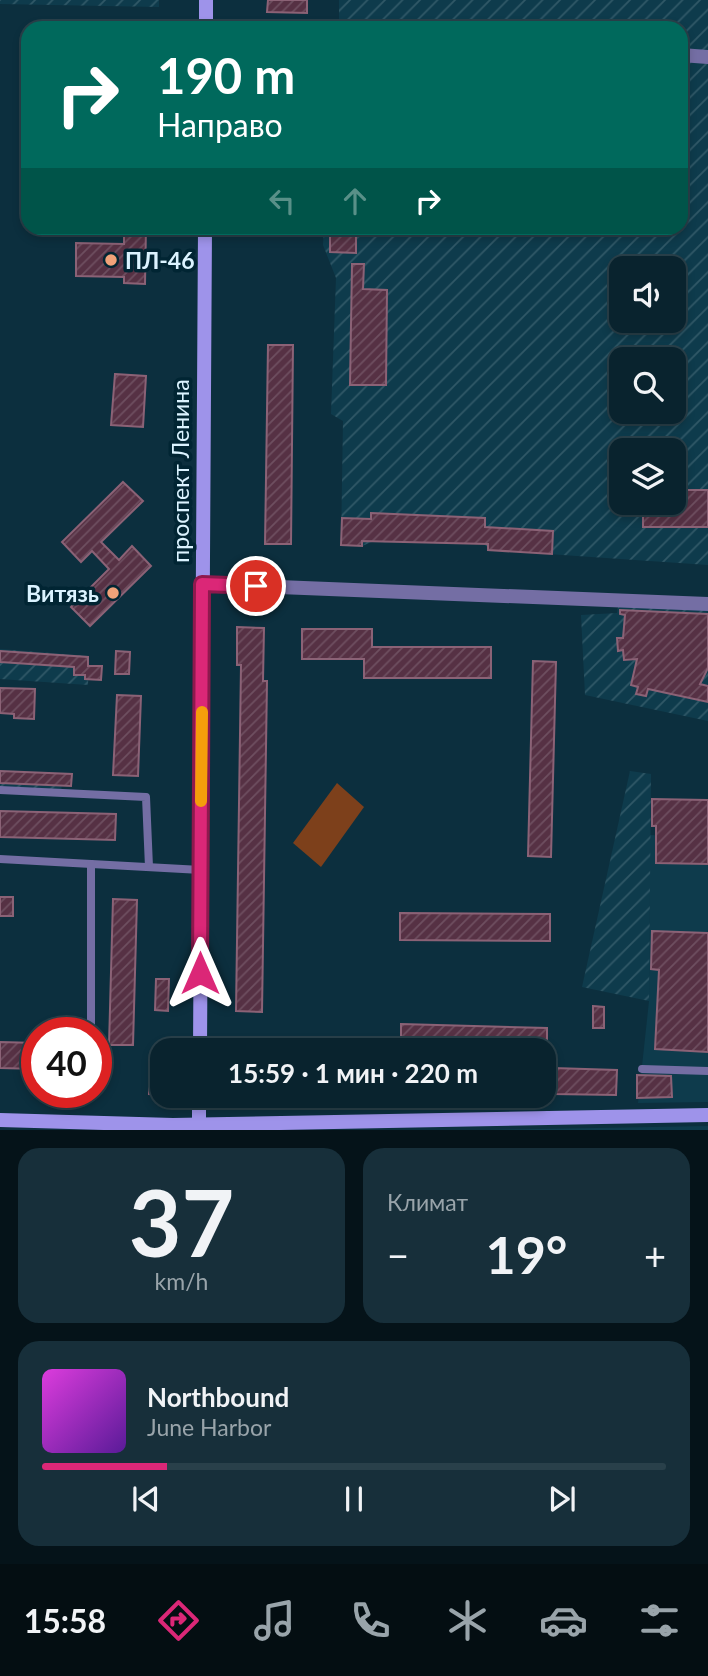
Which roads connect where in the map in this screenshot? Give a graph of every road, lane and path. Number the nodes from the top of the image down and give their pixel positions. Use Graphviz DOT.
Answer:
graph roads {
  1 [pos="206,0"];
  2 [pos="206,21"];
  3 [pos="688,56"];
  4 [pos="708,57"];
  5 [pos="205,235"];
  6 [pos="202,584"];
  7 [pos="708,604"];
  8 [pos="0,790"];
  9 [pos="0,859"];
  10 [pos="91,864"];
  11 [pos="149,867"];
  12 [pos="201,870"];
  13 [pos="91,1017"];
  14 [pos="200,1038"];
  15 [pos="642,1069"];
  16 [pos="708,1070"];
  17 [pos="199,1108"];
  18 [pos="708,1115"];
  19 [pos="0,1120"];
  20 [pos="199,1127"];
  1 -- 2 [label="street"];
  3 -- 4 [label="street"];
  5 -- 6 [label="street, проспект Ленина"];
  6 -- 7 [label="street"];
  6 -- 12 [label="street, проспект Ленина"];
  8 -- 11 [label="lane"];
  9 -- 10 [label="lane"];
  10 -- 11 [label="lane"];
  10 -- 13 [label="lane"];
  11 -- 12 [label="lane"];
  12 -- 14 [label="street, проспект Ленина"];
  15 -- 16 [label="lane"];
  17 -- 20 [label="street"];
  18 -- 20 [label="street"];
  19 -- 20 [label="street"];
}
